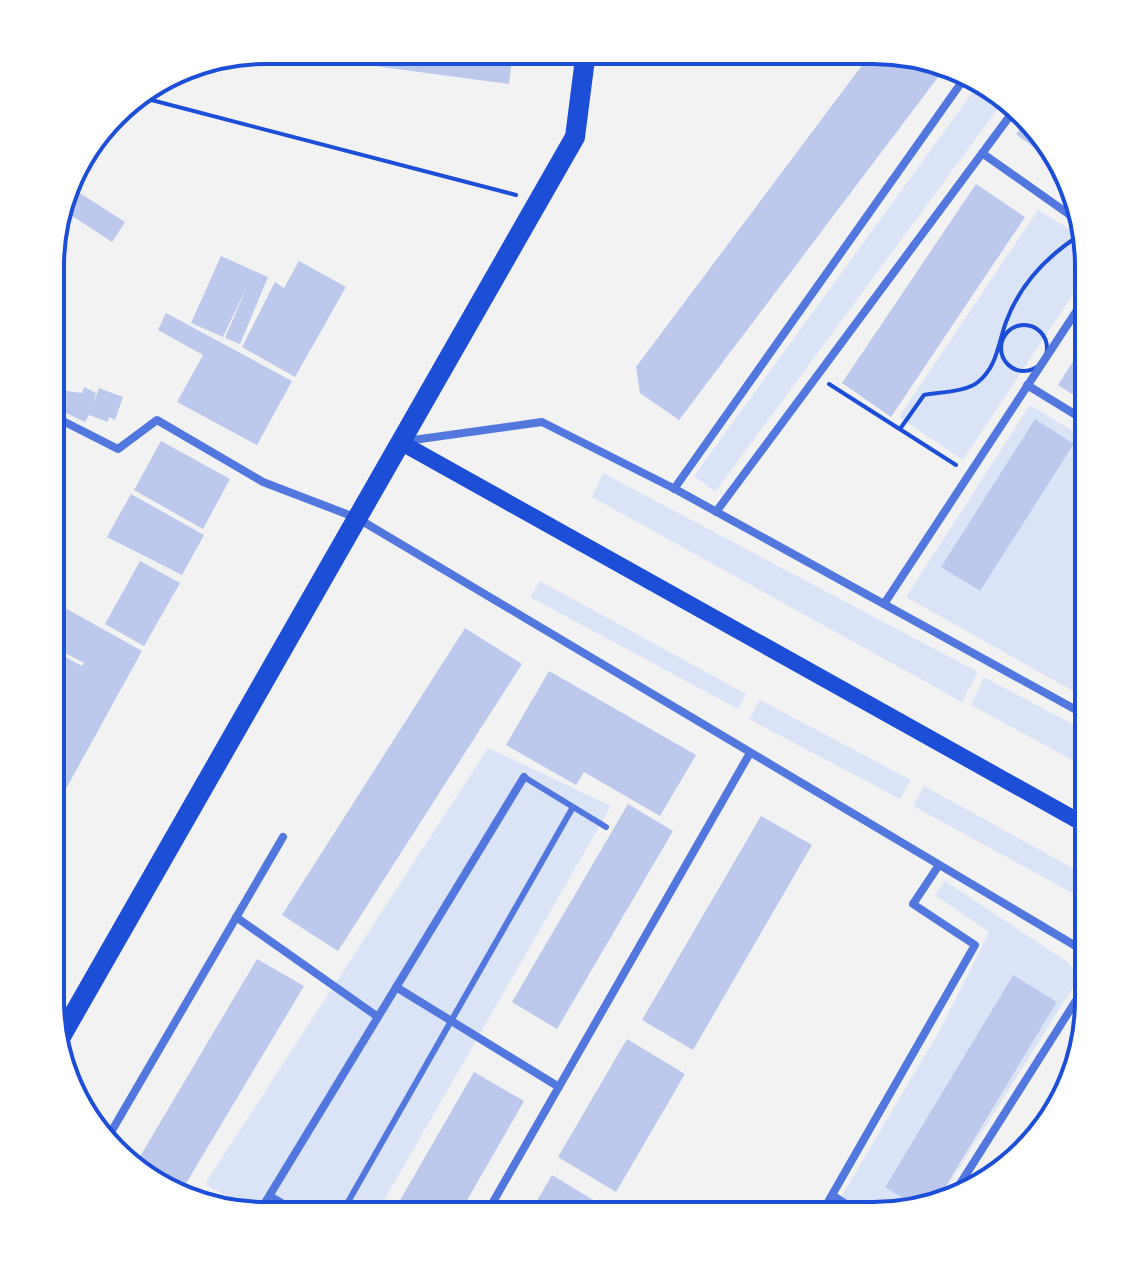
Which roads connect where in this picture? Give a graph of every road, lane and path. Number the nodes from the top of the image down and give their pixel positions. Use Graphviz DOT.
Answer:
graph roads {
  1 [pos="584,64"];
  2 [pos="960,84"];
  3 [pos="152,100"];
  4 [pos="1009,117"];
  5 [pos="982,153"];
  6 [pos="538,201"];
  7 [pos="1067,213"];
  8 [pos="1073,240"];
  9 [pos="1075,313"];
  10 [pos="1001,342"];
  11 [pos="1041,364"];
  12 [pos="816,376"];
  13 [pos="1027,385"];
  14 [pos="1075,414"];
  15 [pos="64,422"];
  16 [pos="900,429"];
  17 [pos="400,442"];
  18 [pos="969,474"];
  19 [pos="674,489"];
  20 [pos="716,512"];
  21 [pos="357,518"];
  22 [pos="884,604"];
  23 [pos="1075,709"];
  24 [pos="750,753"];
  25 [pos="524,777"];
  26 [pos="573,807"];
  27 [pos="1075,819"];
  28 [pos="606,827"];
  29 [pos="283,837"];
  30 [pos="939,865"];
  31 [pos="236,917"];
  32 [pos="1075,946"];
  33 [pos="396,987"];
  34 [pos="1075,1002"];
  35 [pos="378,1017"];
  36 [pos="451,1021"];
  37 [pos="66,1027"];
  38 [pos="559,1087"];
  39 [pos="112,1130"];
  40 [pos="962,1181"];
  41 [pos="270,1195"];
  42 [pos="832,1195"];
  43 [pos="266,1202"];
  44 [pos="282,1202"];
  45 [pos="348,1202"];
  46 [pos="493,1202"];
  47 [pos="828,1202"];
  48 [pos="843,1202"];
  1 -- 6 [label="main road"];
  2 -- 19 [label="street"];
  3 -- 6 [label="path"];
  4 -- 5 [label="street"];
  5 -- 7 [label="street"];
  5 -- 12 [label="street"];
  6 -- 17 [label="main road"];
  8 -- 10 [label="path"];
  9 -- 11 [label="street"];
  10 -- 11 [label="path"];
  10 -- 11 [label="path"];
  10 -- 16 [label="path"];
  11 -- 13 [label="street"];
  12 -- 16 [label="path"];
  12 -- 20 [label="street"];
  13 -- 14 [label="street"];
  13 -- 18 [label="street"];
  15 -- 21 [label="street"];
  16 -- 18 [label="path"];
  17 -- 19 [label="street"];
  17 -- 21 [label="main road"];
  17 -- 27 [label="main road"];
  18 -- 22 [label="street"];
  19 -- 20 [label="street"];
  20 -- 22 [label="street"];
  21 -- 24 [label="street"];
  21 -- 37 [label="main road"];
  22 -- 23 [label="street"];
  24 -- 30 [label="street"];
  24 -- 38 [label="street"];
  25 -- 26 [label="lane"];
  25 -- 33 [label="street"];
  26 -- 28 [label="lane"];
  26 -- 36 [label="lane"];
  29 -- 31 [label="street"];
  30 -- 32 [label="street"];
  30 -- 42 [label="street"];
  31 -- 35 [label="street"];
  31 -- 39 [label="street"];
  33 -- 35 [label="street"];
  33 -- 36 [label="street"];
  34 -- 40 [label="street"];
  35 -- 41 [label="street"];
  36 -- 38 [label="street"];
  36 -- 45 [label="lane"];
  38 -- 46 [label="street"];
  41 -- 43 [label="street"];
  41 -- 44 [label="lane"];
  42 -- 47 [label="street"];
  42 -- 48 [label="street"];
}
